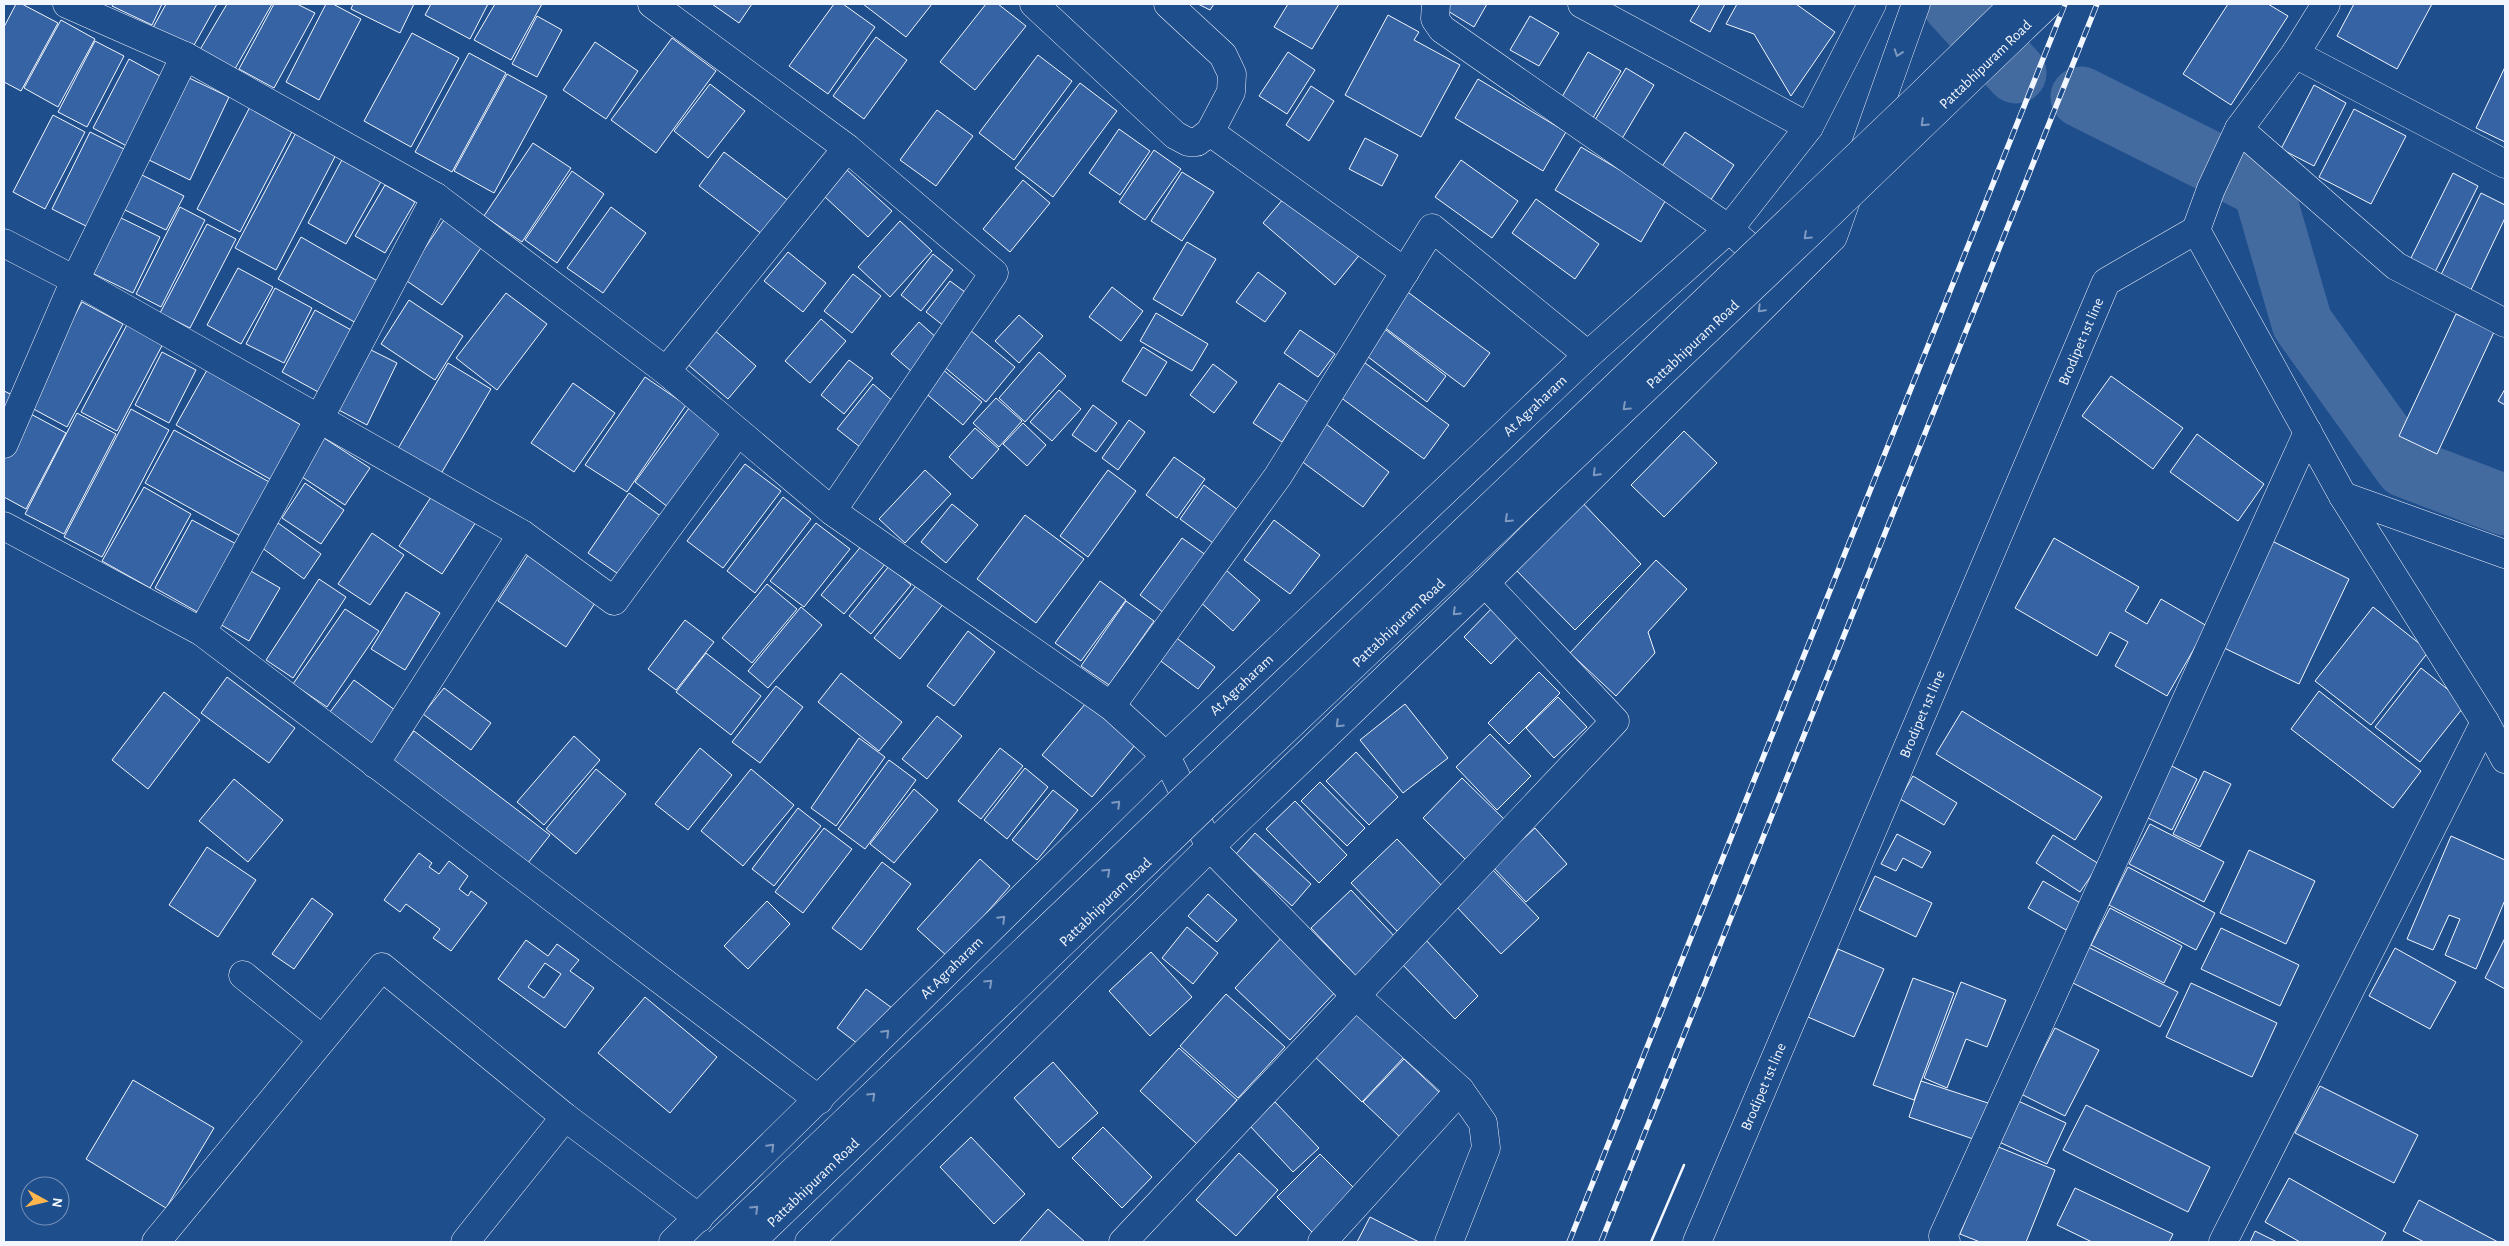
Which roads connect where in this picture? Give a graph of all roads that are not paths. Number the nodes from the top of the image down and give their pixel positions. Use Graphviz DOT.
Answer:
graph roads {
  1 [pos="66,4"];
  2 [pos="652,4"];
  3 [pos="1034,4"];
  4 [pos="1168,4"];
  5 [pos="1436,4"];
  6 [pos="1582,4"];
  7 [pos="1872,4"];
  8 [pos="2014,4"];
  9 [pos="2048,4"];
  10 [pos="2326,4"];
  11 [pos="1915,6"];
  12 [pos="2295,54"];
  13 [pos="185,56"];
  14 [pos="1809,127"];
  15 [pos="1210,132"];
  16 [pos="2234,140"];
  17 [pos="847,148"];
  18 [pos="2505,164"];
  19 [pos="436,197"];
  20 [pos="1729,229"];
  21 [pos="2196,230"];
  22 [pos="4,243"];
  23 [pos="1405,272"];
  24 [pos="75,280"];
  25 [pos="1788,281"];
  26 [pos="2505,323"];
  27 [pos="1588,355"];
  28 [pos="666,370"];
  29 [pos="320,419"];
  30 [pos="738,432"];
  31 [pos="2308,432"];
  32 [pos="4,444"];
  33 [pos="2343,496"];
  34 [pos="832,511"];
  35 [pos="4,526"];
  36 [pos="522,534"];
  37 [pos="2505,554"];
  38 [pos="1485,583"];
  39 [pos="202,632"];
  40 [pos="1111,706"];
  41 [pos="2485,722"];
  42 [pos="1166,756"];
  43 [pos="2505,759"];
  44 [pos="376,764"];
  45 [pos="1210,848"];
  46 [pos="243,975"];
  47 [pos="1356,996"];
  48 [pos="322,1039"];
  49 [pos="1460,1090"];
  50 [pos="819,1100"];
  51 [pos="565,1117"];
  52 [pos="699,1218"];
  53 [pos="816,1240"];
  54 [pos="156,1242"];
  55 [pos="465,1242"];
  56 [pos="673,1242"];
  57 [pos="720,1242"];
  58 [pos="751,1242"];
  59 [pos="1123,1242"];
  60 [pos="1322,1242"];
  61 [pos="1449,1242"];
  62 [pos="1697,1242"];
  63 [pos="1946,1242"];
  64 [pos="2223,1242"];
  1 -- 13 [label="street"];
  2 -- 17 [label="street"];
  3 -- 15 [label="street"];
  4 -- 15 [label="street"];
  5 -- 20 [label="street"];
  6 -- 14 [label="street"];
  7 -- 14 [label="street, At Agraharam"];
  57 -- 8 [label="street, Pattabhipuram Road, one-way, bridge"];
  9 -- 58 [label="street, Pattabhipuram Road, one-way, bridge"];
  10 -- 12 [label="street"];
  11 -- 25 [label="street, one-way"];
  12 -- 16 [label="street"];
  12 -- 18 [label="street"];
  13 -- 19 [label="street"];
  13 -- 24 [label="street"];
  14 -- 20 [label="street, At Agraharam"];
  15 -- 23 [label="street"];
  16 -- 21 [label="street"];
  16 -- 26 [label="street"];
  17 -- 28 [label="street"];
  17 -- 34 [label="street"];
  19 -- 28 [label="street"];
  19 -- 29 [label="street"];
  20 -- 25 [label="street"];
  20 -- 27 [label="street, At Agraharam"];
  21 -- 31 [label="street"];
  21 -- 62 [label="street, Brodipet 1st line"];
  22 -- 24 [label="street"];
  23 -- 27 [label="street"];
  23 -- 40 [label="street"];
  24 -- 29 [label="street"];
  24 -- 32 [label="street"];
  25 -- 38 [label="street, one-way"];
  27 -- 42 [label="street, At Agraharam"];
  28 -- 30 [label="street"];
  29 -- 36 [label="street"];
  29 -- 39 [label="street"];
  30 -- 34 [label="street"];
  30 -- 36 [label="street"];
  31 -- 33 [label="street"];
  31 -- 63 [label="street"];
  33 -- 37 [label="street"];
  33 -- 41 [label="street"];
  34 -- 40 [label="street"];
  35 -- 39 [label="street"];
  36 -- 44 [label="street"];
  38 -- 45 [label="street, one-way"];
  38 -- 47 [label="street"];
  39 -- 44 [label="street"];
  40 -- 42 [label="street"];
  41 -- 43 [label="street"];
  41 -- 64 [label="street"];
  42 -- 45 [label="street"];
  50 -- 42 [label="street, At Agraharam, one-way"];
  44 -- 50 [label="street"];
  45 -- 47 [label="street"];
  45 -- 53 [label="street"];
  46 -- 48 [label="street"];
  47 -- 49 [label="street"];
  47 -- 59 [label="street"];
  48 -- 51 [label="street"];
  48 -- 54 [label="street"];
  49 -- 60 [label="street"];
  49 -- 61 [label="street"];
  52 -- 50 [label="street, At Agraharam, one-way"];
  51 -- 52 [label="street"];
  51 -- 55 [label="street"];
  52 -- 56 [label="street, At Agraharam"];
}
